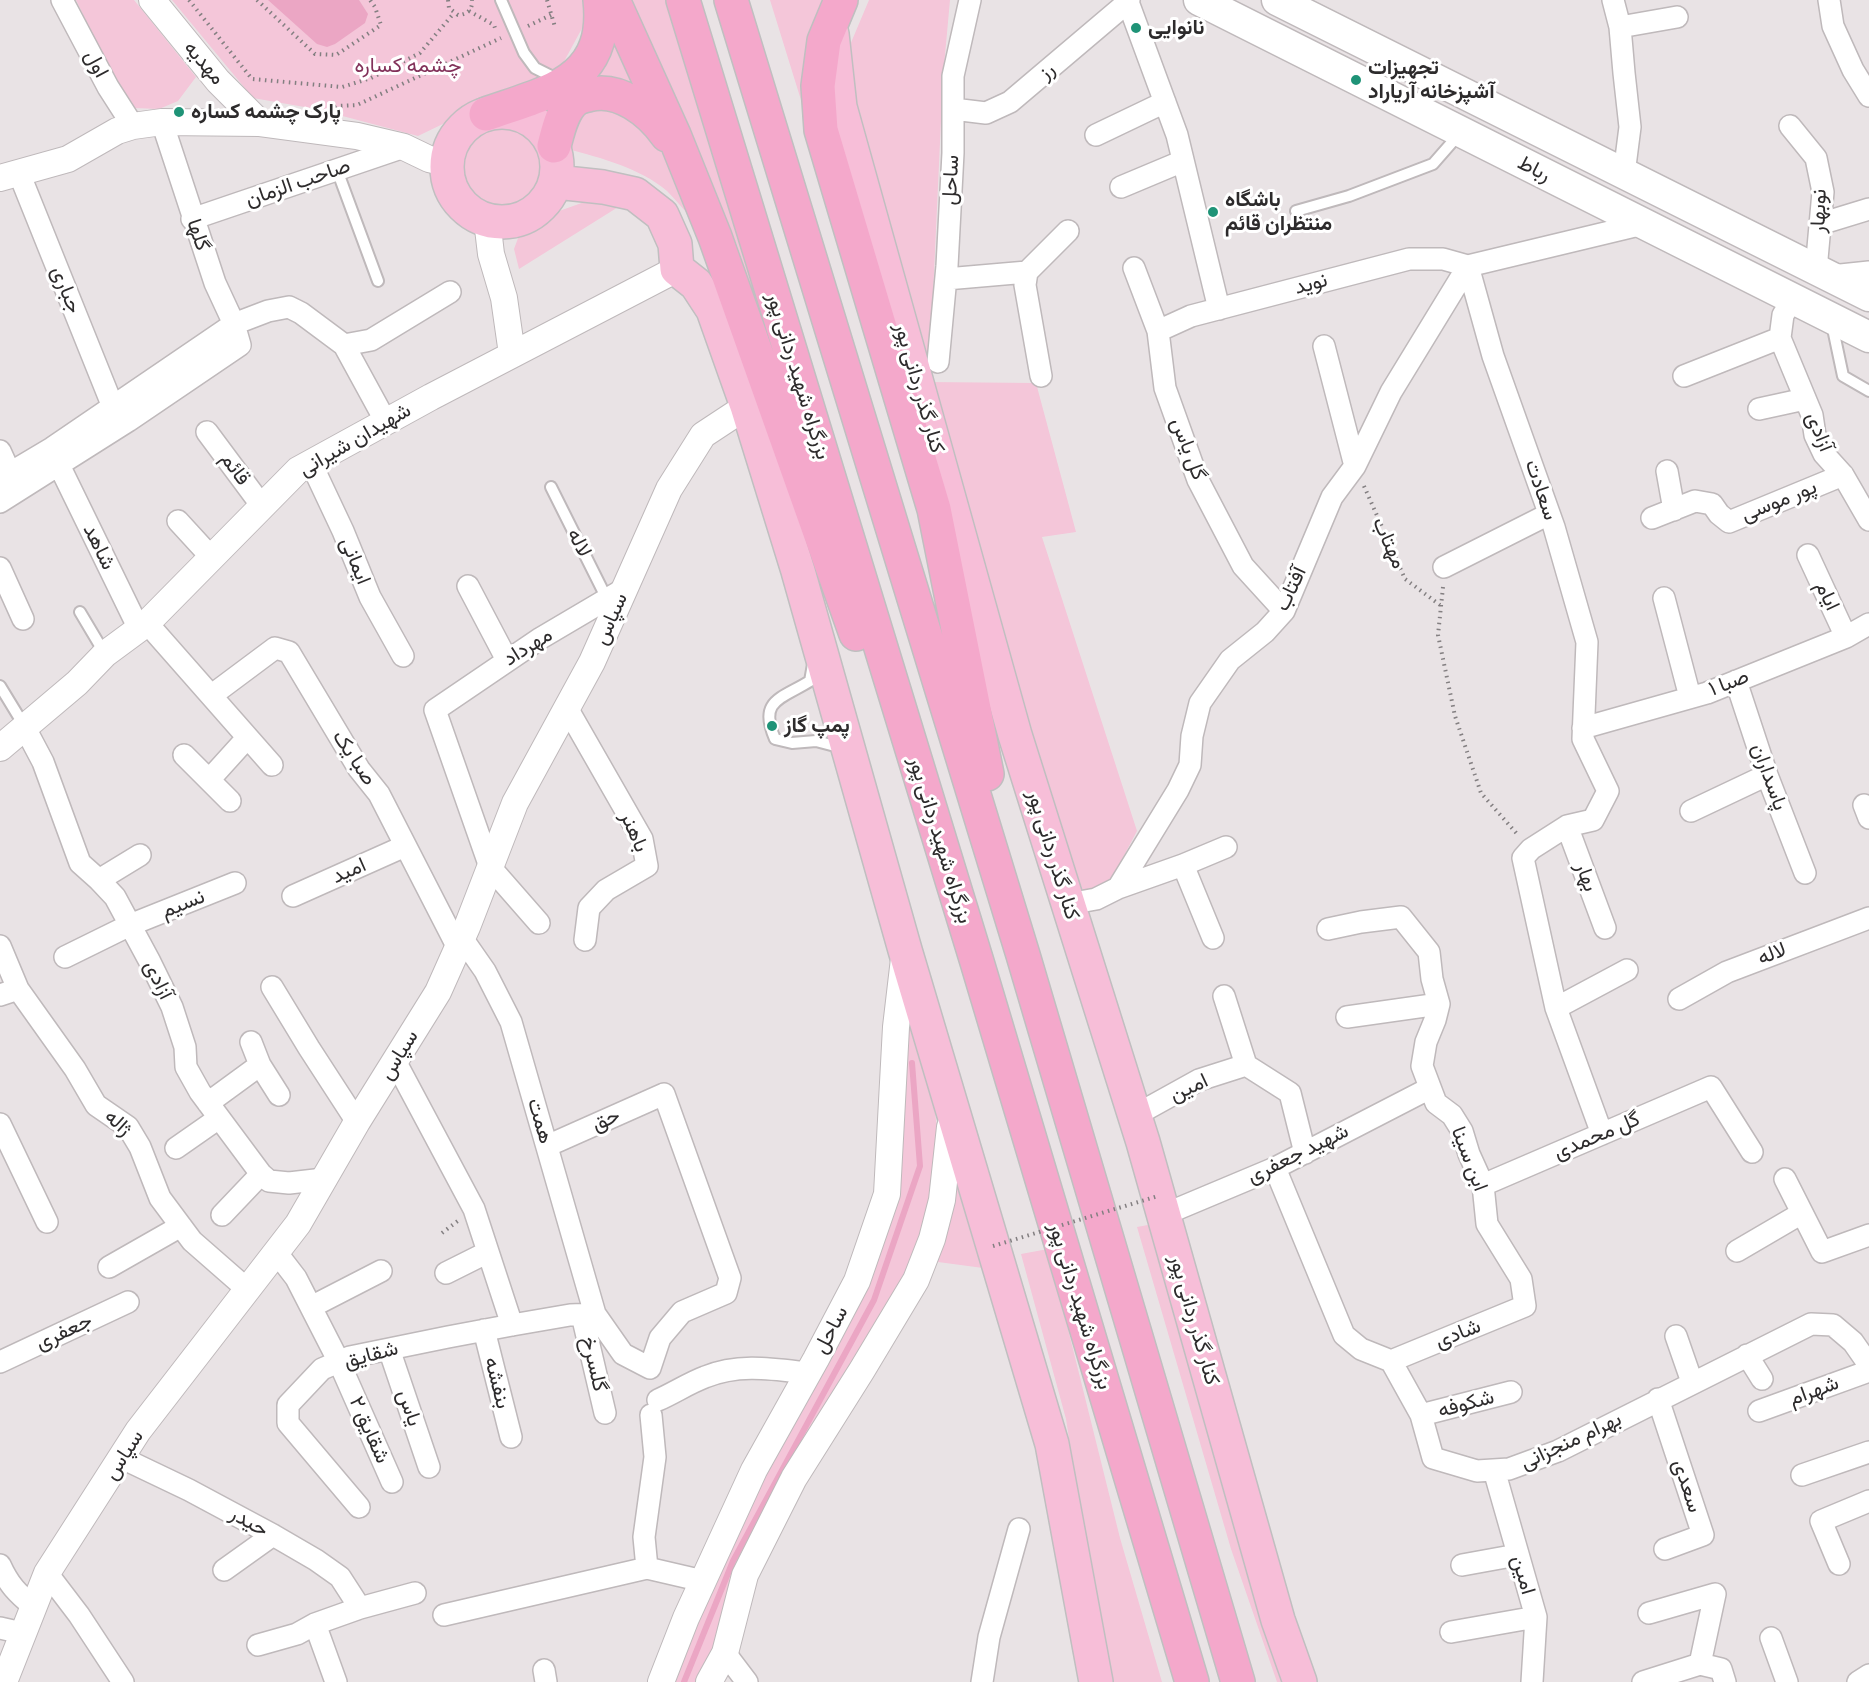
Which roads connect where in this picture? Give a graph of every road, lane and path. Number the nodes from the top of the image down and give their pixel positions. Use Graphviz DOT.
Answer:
graph roads {
  1 [pos="62,0"];
  2 [pos="152,0"];
  3 [pos="189,0"];
  4 [pos="257,0"];
  5 [pos="370,0"];
  6 [pos="448,0"];
  7 [pos="472,0"];
  8 [pos="501,0"];
  9 [pos="547,0"];
  10 [pos="600,0"];
  11 [pos="613,0"];
  12 [pos="683,0"];
  13 [pos="731,0"];
  14 [pos="970,0"];
  15 [pos="1198,0"];
  16 [pos="1277,0"];
  17 [pos="1613,0"];
  18 [pos="1829,0"];
  19 [pos="1129,1"];
  20 [pos="838,6"];
  21 [pos="469,11"];
  22 [pos="454,14"];
  23 [pos="551,15"];
  24 [pos="1677,17"];
  25 [pos="555,27"];
  26 [pos="1620,27"];
  27 [pos="516,33"];
  28 [pos="501,38"];
  29 [pos="564,82"];
  30 [pos="1869,96"];
  31 [pos="1165,102"];
  32 [pos="953,109"];
  33 [pos="486,114"];
  34 [pos="162,122"];
  35 [pos="260,123"];
  36 [pos="133,126"];
  37 [pos="1790,126"];
  38 [pos="300,129"];
  39 [pos="1461,132"];
  40 [pos="1096,135"];
  41 [pos="554,146"];
  42 [pos="404,147"];
  43 [pos="681,154"];
  44 [pos="1183,161"];
  45 [pos="447,163"];
  46 [pos="337,170"];
  47 [pos="1624,174"];
  48 [pos="9,176"];
  49 [pos="556,182"];
  50 [pos="1121,188"];
  51 [pos="1869,209"];
  52 [pos="1296,212"];
  53 [pos="192,219"];
  54 [pos="487,220"];
  55 [pos="1643,224"];
  56 [pos="1820,224"];
  57 [pos="1068,231"];
  58 [pos="1468,266"];
  59 [pos="1134,268"];
  60 [pos="677,269"];
  61 [pos="1027,272"];
  62 [pos="1869,272"];
  63 [pos="1822,273"];
  64 [pos="945,279"];
  65 [pos="378,281"];
  66 [pos="450,291"];
  67 [pos="1869,296"];
  68 [pos="1793,299"];
  69 [pos="1219,309"];
  70 [pos="1831,318"];
  71 [pos="234,324"];
  72 [pos="1158,331"];
  73 [pos="1869,337"];
  74 [pos="1780,338"];
  75 [pos="344,345"];
  76 [pos="1324,346"];
  77 [pos="512,354"];
  78 [pos="938,362"];
  79 [pos="1041,376"];
  80 [pos="1684,376"];
  81 [pos="1869,391"];
  82 [pos="1805,399"];
  83 [pos="747,406"];
  84 [pos="113,407"];
  85 [pos="1760,409"];
  86 [pos="386,422"];
  87 [pos="207,432"];
  88 [pos="0,451"];
  89 [pos="311,463"];
  90 [pos="59,465"];
  91 [pos="1355,466"];
  92 [pos="1667,471"];
  93 [pos="1844,475"];
  94 [pos="5,476"];
  95 [pos="551,487"];
  96 [pos="0,502"];
  97 [pos="262,506"];
  98 [pos="1674,510"];
  99 [pos="1549,514"];
  100 [pos="1653,518"];
  101 [pos="178,520"];
  102 [pos="1869,520"];
  103 [pos="1808,555"];
  104 [pos="211,557"];
  105 [pos="1444,567"];
  106 [pos="0,568"];
  107 [pos="468,586"];
  108 [pos="616,594"];
  109 [pos="1664,598"];
  110 [pos="1441,605"];
  111 [pos="1284,611"];
  112 [pos="80,612"];
  113 [pos="23,619"];
  114 [pos="812,619"];
  115 [pos="1869,625"];
  116 [pos="143,626"];
  117 [pos="1846,637"];
  118 [pos="105,654"];
  119 [pos="403,656"];
  120 [pos="507,660"];
  121 [pos="1736,681"];
  122 [pos="0,686"];
  123 [pos="212,695"];
  124 [pos="1690,698"];
  125 [pos="567,708"];
  126 [pos="25,728"];
  127 [pos="1583,728"];
  128 [pos="247,738"];
  129 [pos="0,748"];
  130 [pos="184,755"];
  131 [pos="272,765"];
  132 [pos="1767,775"];
  133 [pos="857,777"];
  134 [pos="209,780"];
  135 [pos="230,801"];
  136 [pos="1691,811"];
  137 [pos="1567,826"];
  138 [pos="405,846"];
  139 [pos="1226,847"];
  140 [pos="1531,849"];
  141 [pos="140,855"];
  142 [pos="1183,865"];
  143 [pos="490,867"];
  144 [pos="1805,873"];
  145 [pos="99,880"];
  146 [pos="235,883"];
  147 [pos="1118,888"];
  148 [pos="292,896"];
  149 [pos="1068,904"];
  150 [pos="1869,918"];
  151 [pos="539,923"];
  152 [pos="130,925"];
  153 [pos="1605,928"];
  154 [pos="1328,929"];
  155 [pos="1213,938"];
  156 [pos="585,940"];
  157 [pos="460,943"];
  158 [pos="0,946"];
  159 [pos="905,950"];
  160 [pos="1023,955"];
  161 [pos="65,957"];
  162 [pos="977,962"];
  163 [pos="1627,970"];
  164 [pos="272,987"];
  165 [pos="9,992"];
  166 [pos="1224,996"];
  167 [pos="1679,999"];
  168 [pos="1439,1004"];
  169 [pos="1556,1008"];
  170 [pos="1347,1017"];
  171 [pos="251,1042"];
  172 [pos="395,1061"];
  173 [pos="260,1065"];
  174 [pos="1246,1065"];
  175 [pos="1430,1088"];
  176 [pos="279,1095"];
  177 [pos="214,1111"];
  178 [pos="955,1116"];
  179 [pos="1134,1116"];
  180 [pos="357,1122"];
  181 [pos="0,1124"];
  182 [pos="1602,1134"];
  183 [pos="547,1146"];
  184 [pos="176,1148"];
  185 [pos="1752,1152"];
  186 [pos="1305,1153"];
  187 [pos="8,1160"];
  188 [pos="1275,1168"];
  189 [pos="261,1174"];
  190 [pos="324,1179"];
  191 [pos="1785,1179"];
  192 [pos="1483,1185"];
  193 [pos="1161,1205"];
  194 [pos="1802,1213"];
  195 [pos="222,1215"];
  196 [pos="47,1222"];
  197 [pos="181,1226"];
  198 [pos="1869,1235"];
  199 [pos="993,1246"];
  200 [pos="1737,1251"];
  201 [pos="276,1252"];
  202 [pos="488,1252"];
  203 [pos="109,1267"];
  204 [pos="381,1271"];
  205 [pos="446,1273"];
  206 [pos="248,1290"];
  207 [pos="128,1302"];
  208 [pos="1525,1306"];
  209 [pos="311,1307"];
  210 [pos="589,1315"];
  211 [pos="512,1325"];
  212 [pos="484,1330"];
  213 [pos="1676,1336"];
  214 [pos="388,1349"];
  215 [pos="1747,1355"];
  216 [pos="1391,1361"];
  217 [pos="0,1362"];
  218 [pos="339,1362"];
  219 [pos="1869,1365"];
  220 [pos="1869,1371"];
  221 [pos="808,1373"];
  222 [pos="1762,1379"];
  223 [pos="1692,1382"];
  224 [pos="1511,1392"];
  225 [pos="1658,1399"];
  226 [pos="1759,1411"];
  227 [pos="605,1413"];
  228 [pos="1421,1415"];
  229 [pos="511,1437"];
  230 [pos="1869,1452"];
  231 [pos="1171,1457"];
  232 [pos="122,1458"];
  233 [pos="429,1467"];
  234 [pos="1494,1470"];
  235 [pos="1802,1474"];
  236 [pos="392,1482"];
  237 [pos="1869,1501"];
  238 [pos="359,1507"];
  239 [pos="1019,1529"];
  240 [pos="273,1535"];
  241 [pos="1665,1549"];
  242 [pos="1517,1555"];
  243 [pos="0,1564"];
  244 [pos="1462,1564"];
  245 [pos="1839,1564"];
  246 [pos="647,1568"];
  247 [pos="224,1570"];
  248 [pos="47,1573"];
  249 [pos="703,1581"];
  250 [pos="415,1593"];
  251 [pos="34,1607"];
  252 [pos="360,1608"];
  253 [pos="1649,1612"];
  254 [pos="444,1616"];
  255 [pos="1536,1617"];
  256 [pos="315,1623"];
  257 [pos="11,1630"];
  258 [pos="1451,1632"];
  259 [pos="1771,1638"];
  260 [pos="258,1645"];
  261 [pos="725,1653"];
  262 [pos="1700,1664"];
  263 [pos="1869,1675"];
  264 [pos="4,1682"];
  265 [pos="123,1682"];
  266 [pos="336,1682"];
  267 [pos="660,1682"];
  268 [pos="709,1682"];
  269 [pos="747,1682"];
  270 [pos="982,1682"];
  271 [pos="1096,1682"];
  272 [pos="1192,1682"];
  273 [pos="1238,1682"];
  274 [pos="1256,1682"];
  275 [pos="1300,1682"];
  276 [pos="1532,1682"];
  277 [pos="1643,1682"];
  278 [pos="1725,1682"];
  279 [pos="1787,1682"];
  280 [pos="1858,1682"];
  1 -- 36 [label="street, اول"];
  2 -- 35 [label="street, مهدیه"];
  3 -- 22 [label="path"];
  4 -- 5 [label="path"];
  6 -- 22 [label="path"];
  7 -- 21 [label="path"];
  8 -- 27 [label="lane"];
  9 -- 23 [label="path"];
  10 -- 29 [label="highway"];
  11 -- 43 [label="highway"];
  12 -- 162 [label="highway, بزرگراه شهید ردانی پور"];
  13 -- 160 [label="highway, بزرگراه شهید ردانی پور"];
  14 -- 32 [label="street, ساحل"];
  15 -- 39 [label="main road, رباط"];
  16 -- 47 [label="main road, رباط"];
  17 -- 26 [label="street"];
  18 -- 30 [label="street"];
  19 -- 31 [label="street"];
  19 -- 32 [label="street, رز"];
  20 -- 149 [label="main road, کنار گذر ردانی پور"];
  20 -- 160 [label="highway"];
  21 -- 22 [label="path"];
  21 -- 28 [label="path"];
  23 -- 25 [label="path"];
  23 -- 27 [label="path"];
  24 -- 26 [label="street"];
  26 -- 47 [label="street"];
  27 -- 28 [label="path"];
  27 -- 29 [label="lane"];
  28 -- 38 [label="path"];
  29 -- 33 [label="highway"];
  31 -- 40 [label="street"];
  31 -- 44 [label="street"];
  32 -- 64 [label="street, ساحل"];
  33 -- 41 [label="main road"];
  33 -- 45 [label="main road"];
  34 -- 35 [label="street"];
  34 -- 36 [label="street"];
  34 -- 53 [label="street, گلها"];
  35 -- 38 [label="street"];
  36 -- 48 [label="street"];
  37 -- 56 [label="street, نوبهار"];
  38 -- 42 [label="street"];
  39 -- 52 [label="lane"];
  39 -- 55 [label="main road, رباط"];
  41 -- 43 [label="highway"];
  41 -- 49 [label="main road"];
  42 -- 45 [label="street"];
  42 -- 46 [label="street, صاحب الزمان"];
  43 -- 162 [label="highway"];
  44 -- 50 [label="street"];
  44 -- 69 [label="street"];
  45 -- 54 [label="main road"];
  46 -- 53 [label="street, صاحب الزمان"];
  46 -- 65 [label="lane"];
  47 -- 63 [label="main road, رباط"];
  48 -- 84 [label="street, جباری"];
  49 -- 54 [label="main road"];
  49 -- 60 [label="main road"];
  51 -- 56 [label="street"];
  53 -- 71 [label="street, گلها"];
  54 -- 77 [label="street"];
  55 -- 58 [label="street"];
  55 -- 68 [label="main road, رباط"];
  56 -- 63 [label="street, نوبهار"];
  57 -- 61 [label="street"];
  58 -- 69 [label="street, نوید"];
  58 -- 91 [label="street, آفتاب"];
  58 -- 99 [label="street, سعادت"];
  59 -- 72 [label="street, گل یاس"];
  60 -- 77 [label="street, شهیدان شیرانی"];
  60 -- 83 [label="main road"];
  61 -- 64 [label="street"];
  61 -- 79 [label="street"];
  62 -- 63 [label="street"];
  63 -- 67 [label="main road, رباط"];
  64 -- 78 [label="street, ساحل"];
  66 -- 75 [label="street"];
  68 -- 70 [label="main road, رباط"];
  68 -- 74 [label="street"];
  69 -- 72 [label="street, نوید"];
  70 -- 73 [label="main road, رباط"];
  70 -- 81 [label="lane"];
  71 -- 75 [label="street"];
  71 -- 84 [label="street"];
  71 -- 90 [label="street, گلها"];
  72 -- 111 [label="street, گل یاس"];
  74 -- 80 [label="street"];
  74 -- 82 [label="street, آزادی"];
  75 -- 86 [label="street"];
  76 -- 91 [label="street"];
  77 -- 86 [label="street, شهیدان شیرانی"];
  82 -- 85 [label="street"];
  82 -- 93 [label="street, آزادی"];
  83 -- 108 [label="street, سپاس"];
  83 -- 114 [label="main road"];
  84 -- 94 [label="street"];
  86 -- 89 [label="street, شهیدان شیرانی"];
  87 -- 97 [label="street, قائم"];
  88 -- 94 [label="street"];
  89 -- 97 [label="street, شهیدان شیرانی"];
  89 -- 119 [label="street, ایمانی"];
  90 -- 96 [label="street"];
  90 -- 116 [label="street, شاهد"];
  91 -- 110 [label="path, مهتاب"];
  91 -- 111 [label="street, آفتاب"];
  92 -- 98 [label="street"];
  93 -- 98 [label="street, پور موسی"];
  93 -- 102 [label="street, آزادی"];
  95 -- 108 [label="lane, لاله"];
  97 -- 104 [label="street, شهیدان شیرانی"];
  98 -- 100 [label="street, پور موسی"];
  99 -- 105 [label="street"];
  99 -- 127 [label="street, سعادت"];
  101 -- 104 [label="street"];
  103 -- 117 [label="street, ایام"];
  104 -- 116 [label="street, شهیدان شیرانی"];
  105 -- 110 [label="path"];
  106 -- 113 [label="street"];
  107 -- 120 [label="street"];
  108 -- 120 [label="street, مهرداد"];
  108 -- 125 [label="street, سپاس"];
  109 -- 124 [label="street"];
  110 -- 140 [label="path"];
  111 -- 147 [label="street, آفتاب"];
  112 -- 118 [label="lane"];
  114 -- 133 [label="main road"];
  114 -- 133 [label="lane"];
  115 -- 117 [label="street, صبا ۱"];
  116 -- 118 [label="street, شهیدان شیرانی"];
  116 -- 123 [label="street"];
  117 -- 121 [label="street, صبا ۱"];
  118 -- 126 [label="street, شهیدان شیرانی"];
  120 -- 143 [label="street, مهرداد"];
  121 -- 124 [label="street, صبا ۱"];
  121 -- 132 [label="street, پاسداران"];
  122 -- 126 [label="lane"];
  123 -- 128 [label="street"];
  123 -- 138 [label="street, صبا یک"];
  124 -- 127 [label="street, صبا ۱"];
  125 -- 143 [label="street, سپاس"];
  125 -- 156 [label="street, باهنر"];
  126 -- 129 [label="street, شهیدان شیرانی"];
  126 -- 145 [label="street, آزادی"];
  127 -- 137 [label="street, سعادت"];
  128 -- 131 [label="street"];
  128 -- 134 [label="street"];
  130 -- 134 [label="street"];
  132 -- 136 [label="street"];
  132 -- 144 [label="street, پاسداران"];
  133 -- 159 [label="main road"];
  134 -- 135 [label="street"];
  137 -- 140 [label="street, سعادت"];
  137 -- 153 [label="street, بهار"];
  138 -- 148 [label="street, امید"];
  138 -- 157 [label="street, صبا یک"];
  139 -- 142 [label="street"];
  140 -- 169 [label="street"];
  141 -- 145 [label="street"];
  142 -- 147 [label="street"];
  142 -- 155 [label="street"];
  143 -- 151 [label="street"];
  143 -- 157 [label="street, سپاس"];
  145 -- 152 [label="street, آزادی"];
  146 -- 152 [label="street, نسیم"];
  147 -- 149 [label="street"];
  149 -- 179 [label="main road, کنار گذر ردانی پور"];
  150 -- 167 [label="street, لاله"];
  152 -- 161 [label="street, نسیم"];
  152 -- 177 [label="street, آزادی"];
  154 -- 168 [label="street"];
  157 -- 172 [label="street, سپاس"];
  157 -- 183 [label="street, همت"];
  158 -- 165 [label="street, ژاله"];
  159 -- 178 [label="main road"];
  159 -- 221 [label="street, ساحل"];
  160 -- 231 [label="highway, بزرگراه شهید ردانی پور"];
  162 -- 272 [label="highway, بزرگراه شهید ردانی پور"];
  163 -- 169 [label="street"];
  164 -- 180 [label="street"];
  165 -- 197 [label="street, ژاله"];
  166 -- 174 [label="street"];
  168 -- 170 [label="street"];
  168 -- 175 [label="street, ابن سینا"];
  169 -- 182 [label="street"];
  171 -- 173 [label="street"];
  172 -- 180 [label="street, سپاس"];
  172 -- 202 [label="street"];
  173 -- 176 [label="street"];
  173 -- 177 [label="street"];
  174 -- 179 [label="street, امین"];
  174 -- 186 [label="street"];
  175 -- 186 [label="street, شهید جعفری"];
  175 -- 192 [label="street, ابن سینا"];
  177 -- 184 [label="street"];
  177 -- 189 [label="street, آزادی"];
  178 -- 199 [label="main road"];
  178 -- 261 [label="street"];
  179 -- 193 [label="main road, کنار گذر ردانی پور"];
  180 -- 190 [label="street, سپاس"];
  181 -- 187 [label="street"];
  182 -- 185 [label="street, گل محمدی"];
  182 -- 192 [label="street, گل محمدی"];
  183 -- 210 [label="street, همت"];
  183 -- 210 [label="street, حق"];
  186 -- 188 [label="street, شهید جعفری"];
  187 -- 196 [label="street"];
  188 -- 193 [label="street, شهید جعفری"];
  188 -- 216 [label="street"];
  189 -- 190 [label="street"];
  189 -- 195 [label="street"];
  190 -- 201 [label="street, سپاس"];
  191 -- 194 [label="street"];
  192 -- 208 [label="street, ابن سینا"];
  193 -- 199 [label="path, bridge"];
  193 -- 275 [label="main road, کنار گذر ردانی پور"];
  194 -- 198 [label="street"];
  194 -- 200 [label="street"];
  197 -- 203 [label="street"];
  197 -- 206 [label="street, ژاله"];
  199 -- 271 [label="main road"];
  201 -- 206 [label="street, سپاس"];
  201 -- 209 [label="street, شقایق ۲"];
  202 -- 205 [label="street"];
  202 -- 211 [label="street"];
  204 -- 209 [label="street"];
  206 -- 232 [label="street, سپاس"];
  207 -- 217 [label="street, جعفری"];
  208 -- 216 [label="street, شادی"];
  209 -- 218 [label="street, شقایق ۲"];
  210 -- 211 [label="street, شقایق"];
  210 -- 227 [label="street, گلسرخ"];
  211 -- 212 [label="street, شقایق"];
  212 -- 214 [label="street, شقایق"];
  212 -- 229 [label="street, بنفشه"];
  213 -- 223 [label="street"];
  214 -- 218 [label="street, شقایق"];
  214 -- 233 [label="street, یاس"];
  215 -- 219 [label="street, بهرام منجزانی"];
  215 -- 222 [label="street"];
  215 -- 223 [label="street, بهرام منجزانی"];
  216 -- 228 [label="street, بهرام منجزانی"];
  218 -- 236 [label="street, شقایق ۲"];
  218 -- 238 [label="street, شقایق"];
  220 -- 226 [label="street, شهرام"];
  221 -- 246 [label="street"];
  221 -- 249 [label="street, ساحل"];
  223 -- 225 [label="street, بهرام منجزانی"];
  224 -- 228 [label="street, شکوفه"];
  225 -- 234 [label="street, بهرام منجزانی"];
  225 -- 241 [label="street, سعدی"];
  228 -- 234 [label="street, بهرام منجزانی"];
  230 -- 235 [label="street"];
  231 -- 273 [label="highway, بزرگراه شهید ردانی پور"];
  231 -- 274 [label="highway"];
  232 -- 240 [label="street, حیدر"];
  232 -- 248 [label="street, سپاس"];
  234 -- 242 [label="street, امین"];
  237 -- 245 [label="street"];
  239 -- 270 [label="street"];
  240 -- 247 [label="street"];
  240 -- 252 [label="street, حیدر"];
  242 -- 244 [label="street"];
  242 -- 255 [label="street, امین"];
  243 -- 251 [label="street"];
  246 -- 249 [label="street"];
  246 -- 254 [label="street"];
  248 -- 251 [label="street, سپاس"];
  248 -- 265 [label="street"];
  249 -- 267 [label="street, ساحل"];
  250 -- 252 [label="street"];
  251 -- 257 [label="street, سپاس"];
  252 -- 256 [label="street"];
  253 -- 262 [label="street"];
  255 -- 258 [label="street"];
  255 -- 276 [label="street, امین"];
  256 -- 260 [label="street"];
  256 -- 266 [label="street"];
  257 -- 264 [label="street, سپاس"];
  259 -- 279 [label="street"];
  261 -- 268 [label="street"];
  261 -- 269 [label="street"];
  262 -- 277 [label="street"];
  262 -- 278 [label="street"];
  263 -- 280 [label="street"];
}
